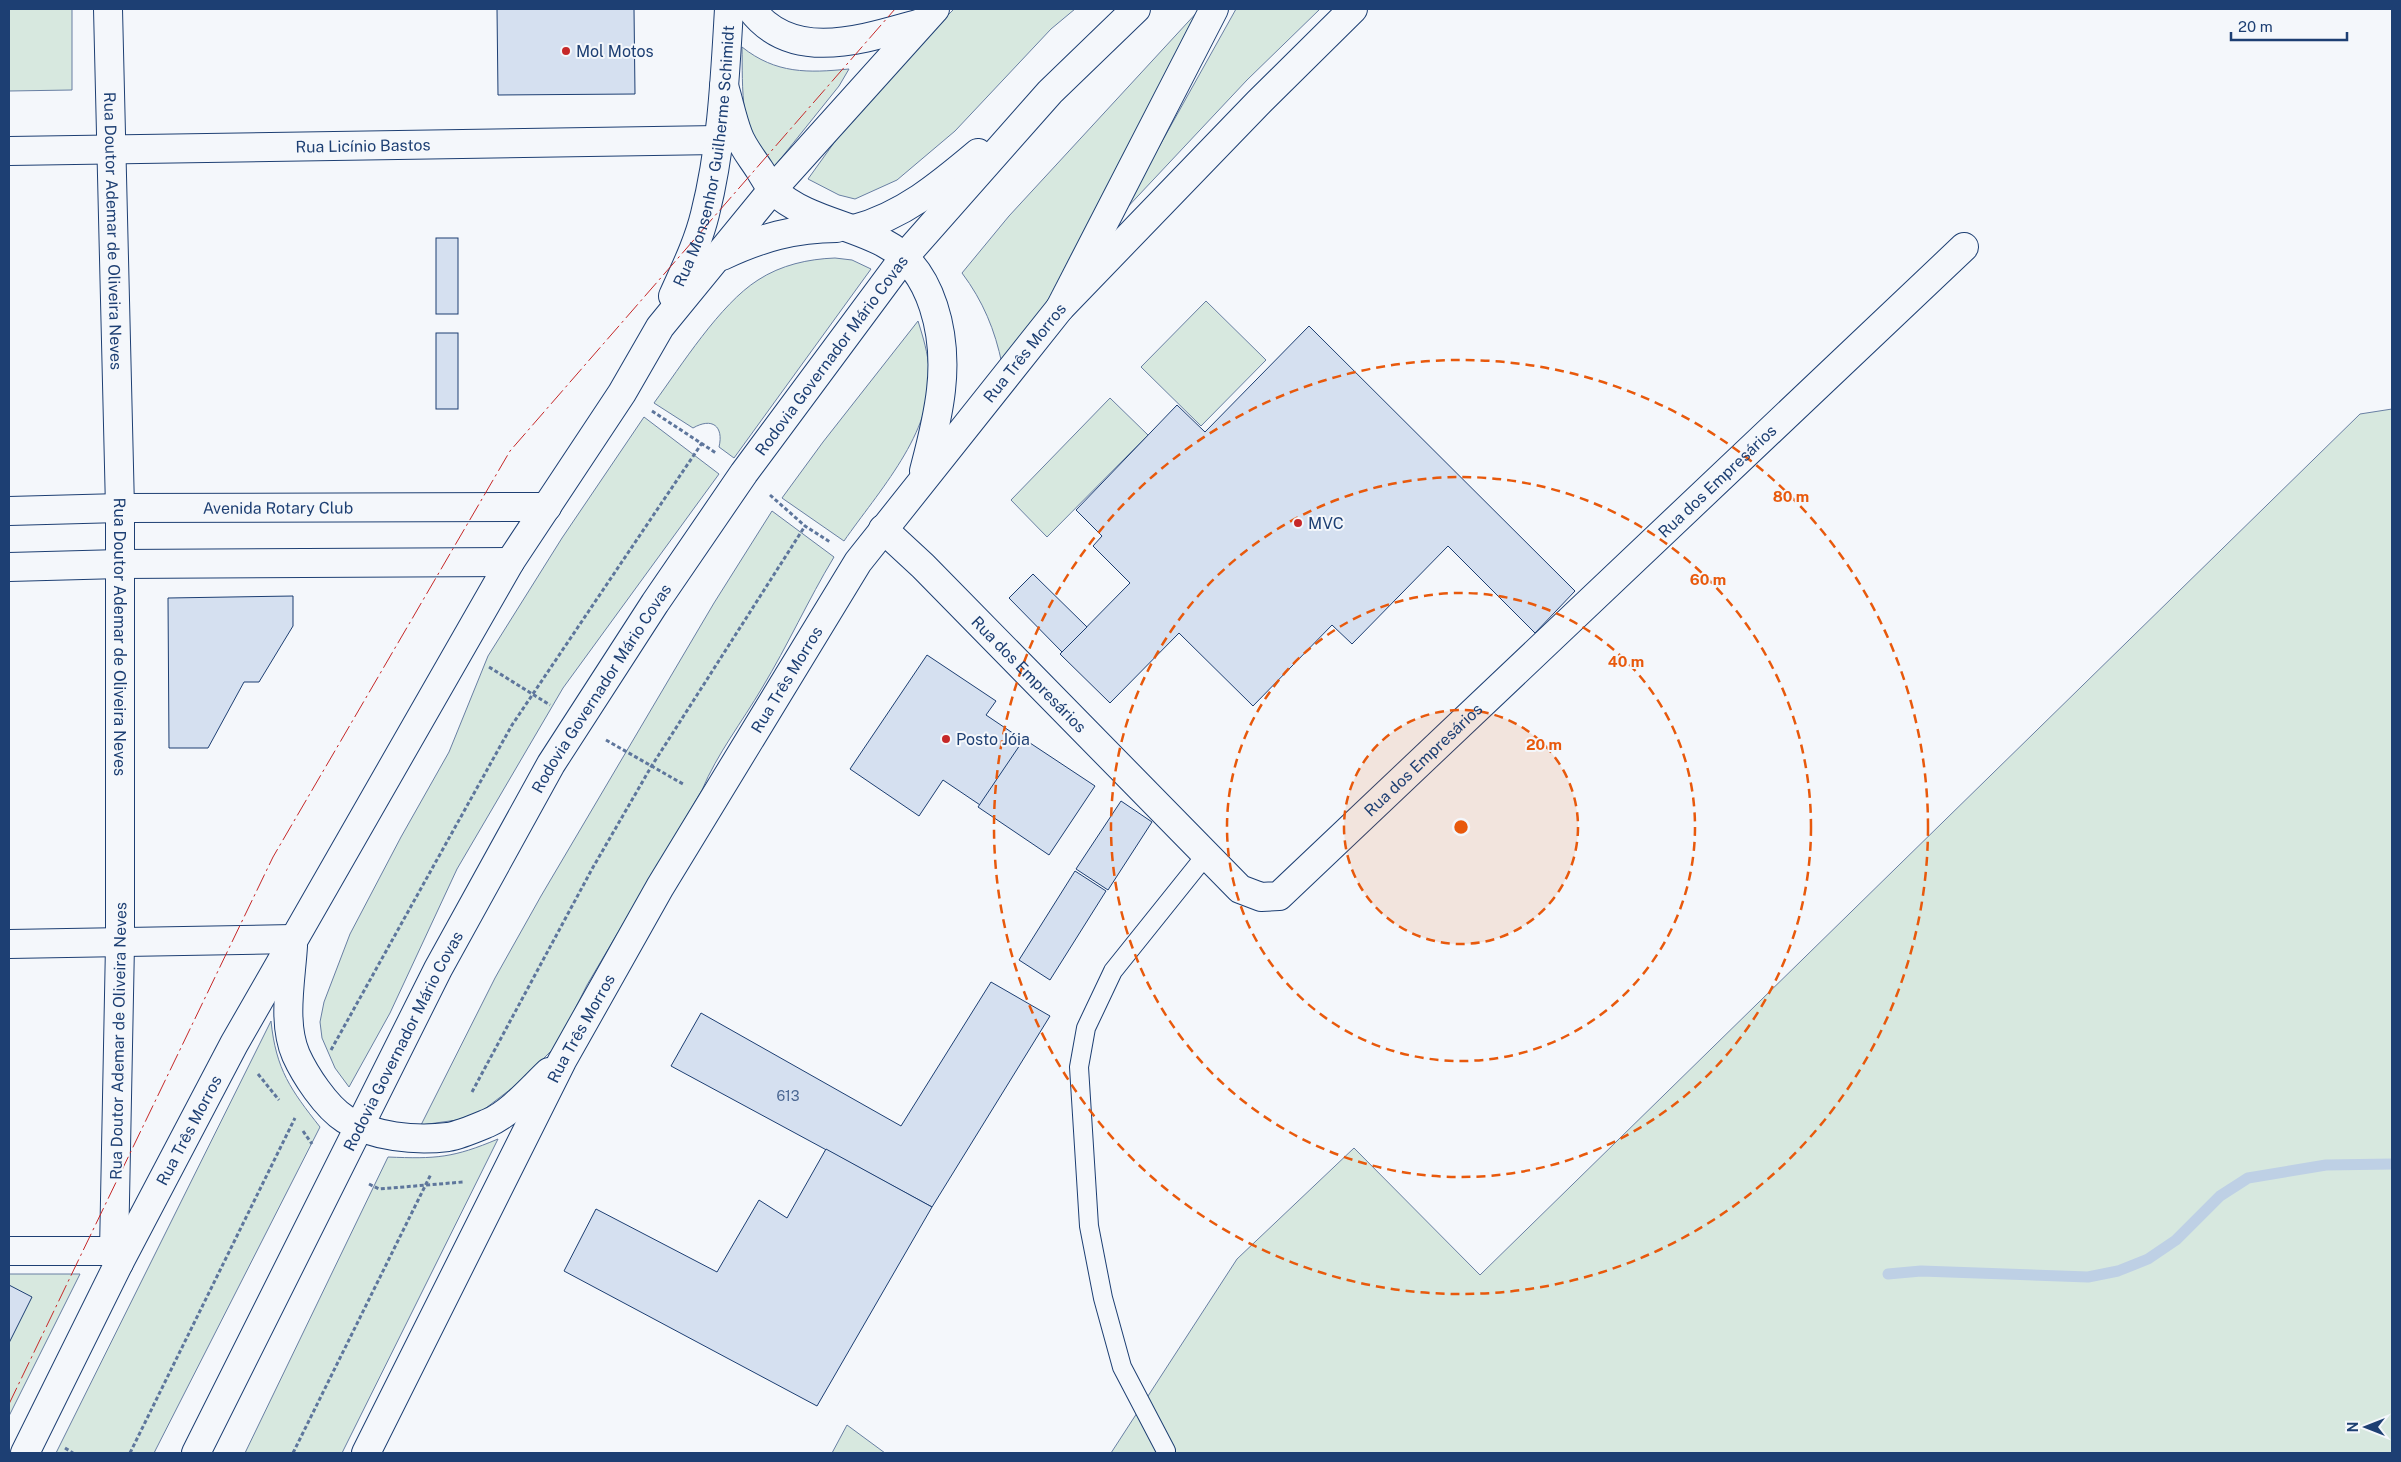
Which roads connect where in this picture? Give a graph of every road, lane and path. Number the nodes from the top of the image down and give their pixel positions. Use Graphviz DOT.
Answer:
graph roads {
  1 [pos="108,9"];
  2 [pos="729,9"];
  3 [pos="751,9"];
  4 [pos="1136,9"];
  5 [pos="1214,9"];
  6 [pos="1353,9"];
  7 [pos="927,14"];
  8 [pos="1050,92"];
  9 [pos="728,138"];
  10 [pos="112,149"];
  11 [pos="9,151"];
  12 [pos="772,190"];
  13 [pos="854,229"];
  14 [pos="1964,247"];
  15 [pos="905,256"];
  16 [pos="715,260"];
  17 [pos="1060,308"];
  18 [pos="660,327"];
  19 [pos="702,443"];
  20 [pos="920,484"];
  21 [pos="547,507"];
  22 [pos="120,508"];
  23 [pos="9,511"];
  24 [pos="804,526"];
  25 [pos="883,529"];
  26 [pos="510,562"];
  27 [pos="120,564"];
  28 [pos="9,567"];
  29 [pos="1206,855"];
  30 [pos="293,939"];
  31 [pos="9,944"];
  32 [pos="120,944"];
  33 [pos="562,1061"];
  34 [pos="313,1084"];
  35 [pos="360,1126"];
  36 [pos="449,1137"];
  37 [pos="9,1251"];
  38 [pos="117,1257"];
  39 [pos="1166,1451"];
  40 [pos="25,1453"];
  41 [pos="130,1453"];
  42 [pos="196,1453"];
  43 [pos="293,1453"];
  44 [pos="366,1453"];
  1 -- 10 [label="main road, Rua Doutor Ademar de Oliveira Neves"];
  2 -- 9 [label="main road, Rua Monsenhor Guilherme Schimidt"];
  3 -- 7 [label="main road"];
  4 -- 8 [label="main road, Rodovia Governador Mário Covas"];
  5 -- 17 [label="main road"];
  6 -- 17 [label="main road, Rua Três Morros"];
  7 -- 12 [label="main road, Rua Três Morros"];
  8 -- 13 [label="main road"];
  8 -- 15 [label="main road, Rodovia Governador Mário Covas"];
  9 -- 10 [label="main road, Rua Licínio Bastos"];
  9 -- 12 [label="main road"];
  9 -- 18 [label="main road, Rua Monsenhor Guilherme Schimidt"];
  10 -- 11 [label="main road, Rua Licínio Bastos"];
  10 -- 22 [label="main road, Rua Doutor Ademar de Oliveira Neves"];
  12 -- 13 [label="main road"];
  12 -- 16 [label="main road, Rua Três Morros"];
  13 -- 15 [label="main road"];
  13 -- 16 [label="main road"];
  14 -- 29 [label="main road, Rua dos Empresários"];
  15 -- 20 [label="main road"];
  15 -- 35 [label="main road, Rodovia Governador Mário Covas"];
  16 -- 18 [label="main road, Rua Três Morros"];
  17 -- 20 [label="main road, Rua Três Morros"];
  18 -- 21 [label="main road, Rua Três Morros"];
  19 -- 34 [label="path"];
  20 -- 25 [label="main road, Rua Três Morros"];
  21 -- 22 [label="main road, Avenida Rotary Club"];
  21 -- 26 [label="main road, Rua Três Morros"];
  22 -- 23 [label="main road, Avenida Rotary Club"];
  22 -- 27 [label="main road, Rua Doutor Ademar de Oliveira Neves"];
  24 -- 36 [label="path"];
  25 -- 29 [label="main road, Rua dos Empresários"];
  25 -- 33 [label="main road, Rua Três Morros"];
  26 -- 27 [label="main road"];
  26 -- 30 [label="main road, Rua Três Morros"];
  27 -- 28 [label="main road"];
  27 -- 32 [label="main road, Rua Doutor Ademar de Oliveira Neves"];
  29 -- 39 [label="lane"];
  30 -- 32 [label="main road"];
  30 -- 34 [label="main road"];
  30 -- 38 [label="main road, Rua Três Morros"];
  31 -- 32 [label="main road"];
  32 -- 38 [label="main road, Rua Doutor Ademar de Oliveira Neves"];
  33 -- 36 [label="main road"];
  33 -- 44 [label="main road, Rua Três Morros"];
  34 -- 35 [label="main road"];
  34 -- 41 [label="path"];
  35 -- 36 [label="main road"];
  35 -- 42 [label="main road, Rodovia Governador Mário Covas"];
  36 -- 43 [label="path"];
  37 -- 38 [label="main road"];
  38 -- 40 [label="main road, Rua Três Morros"];
}
